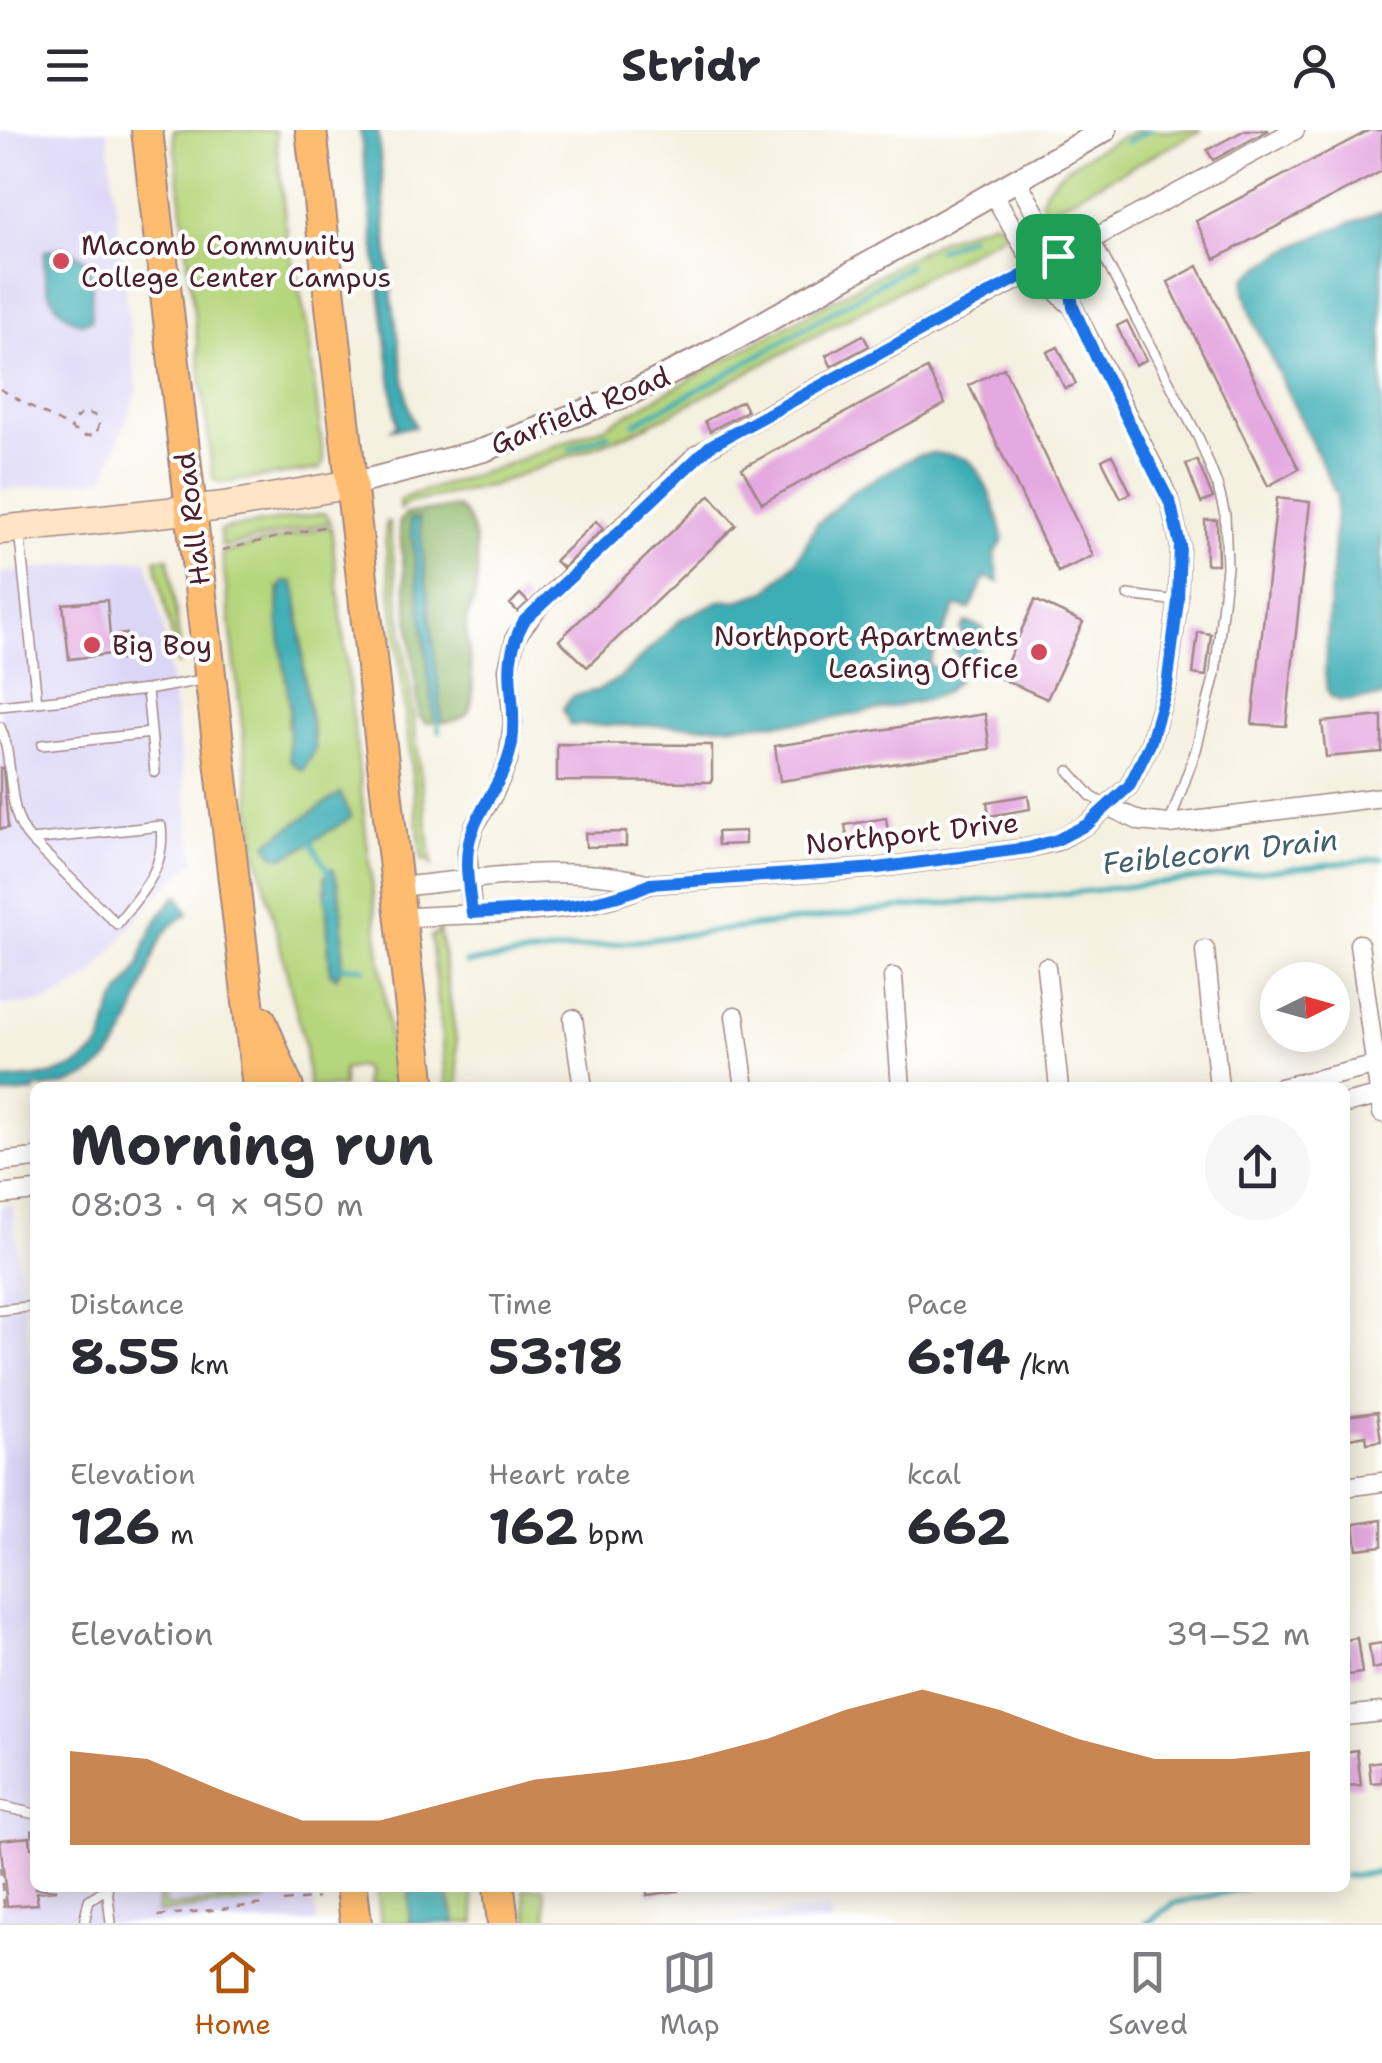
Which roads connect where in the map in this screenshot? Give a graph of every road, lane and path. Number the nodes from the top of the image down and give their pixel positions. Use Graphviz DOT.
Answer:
graph roads {
  1 [pos="147,130"];
  2 [pos="311,130"];
  3 [pos="1106,130"];
  4 [pos="1295,130"];
  5 [pos="1017,180"];
  6 [pos="994,194"];
  7 [pos="1094,238"];
  8 [pos="1058,256"];
  9 [pos="1036,269"];
  10 [pos="1073,307"];
  11 [pos="0,389"];
  12 [pos="71,429"];
  13 [pos="353,484"];
  14 [pos="191,509"];
  15 [pos="331,524"];
  16 [pos="9,528"];
  17 [pos="222,550"];
  18 [pos="1128,596"];
  19 [pos="1178,601"];
  20 [pos="210,678"];
  21 [pos="147,690"];
  22 [pos="37,702"];
  23 [pos="0,706"];
  24 [pos="0,729"];
  25 [pos="151,734"];
  26 [pos="42,745"];
  27 [pos="1069,771"];
  28 [pos="156,772"];
  29 [pos="1382,797"];
  30 [pos="1110,807"];
  31 [pos="1169,824"];
  32 [pos="31,840"];
  33 [pos="468,880"];
  34 [pos="650,884"];
  35 [pos="398,887"];
  36 [pos="472,913"];
  37 [pos="402,918"];
  38 [pos="1359,944"];
  39 [pos="1205,950"];
  40 [pos="1046,967"];
  41 [pos="893,977"];
  42 [pos="248,990"];
  43 [pos="735,1016"];
  44 [pos="574,1019"];
  45 [pos="1380,1064"];
  46 [pos="257,1082"];
  47 [pos="286,1082"];
  48 [pos="419,1082"];
  49 [pos="582,1082"];
  50 [pos="744,1082"];
  51 [pos="901,1082"];
  52 [pos="1058,1082"];
  53 [pos="1218,1082"];
  54 [pos="1305,1082"];
  55 [pos="1381,1101"];
  56 [pos="1350,1104"];
  57 [pos="30,1159"];
  58 [pos="0,1162"];
  59 [pos="30,1192"];
  60 [pos="0,1195"];
  61 [pos="30,1307"];
  62 [pos="0,1310"];
  63 [pos="1382,1482"];
  64 [pos="1350,1486"];
  65 [pos="1382,1712"];
  66 [pos="1350,1715"];
  67 [pos="0,1806"];
  68 [pos="30,1813"];
  69 [pos="0,1867"];
  70 [pos="101,1892"];
  71 [pos="107,1892"];
  72 [pos="352,1892"];
  73 [pos="499,1892"];
  74 [pos="318,1898"];
  75 [pos="282,1902"];
  76 [pos="265,1904"];
  77 [pos="5,1914"];
  78 [pos="158,1916"];
  79 [pos="84,1923"];
  80 [pos="111,1923"];
  81 [pos="356,1923"];
  82 [pos="503,1923"];
  1 -- 14 [label="highway, Hall Road"];
  2 -- 13 [label="highway"];
  3 -- 5 [label="street, Garfield Road"];
  4 -- 7 [label="street"];
  5 -- 6 [label="street, Garfield Road"];
  5 -- 8 [label="street, Northport Drive"];
  6 -- 9 [label="street, Northport Drive"];
  6 -- 13 [label="street, Garfield Road"];
  7 -- 8 [label="street"];
  7 -- 31 [label="lane"];
  8 -- 9 [label="street"];
  8 -- 10 [label="street, Northport Drive"];
  9 -- 10 [label="street, Northport Drive"];
  9 -- 33 [label="street"];
  10 -- 19 [label="street, Northport Drive"];
  11 -- 12 [label="path"];
  12 -- 12 [label="path"];
  13 -- 14 [label="main road, Garfield Road"];
  13 -- 35 [label="highway"];
  14 -- 16 [label="main road, Garfield Road"];
  14 -- 20 [label="highway, Hall Road"];
  15 -- 17 [label="path"];
  16 -- 22 [label="lane"];
  18 -- 19 [label="lane"];
  19 -- 30 [label="street, Northport Drive"];
  20 -- 21 [label="lane"];
  20 -- 42 [label="highway, Hall Road"];
  21 -- 22 [label="lane"];
  21 -- 25 [label="lane"];
  22 -- 23 [label="lane"];
  24 -- 32 [label="lane"];
  25 -- 26 [label="lane"];
  25 -- 28 [label="lane"];
  27 -- 30 [label="lane"];
  29 -- 31 [label="street"];
  30 -- 31 [label="street"];
  30 -- 34 [label="street, Northport Drive"];
  32 -- 32 [label="lane"];
  33 -- 34 [label="street, Northport Drive"];
  33 -- 35 [label="street, Northport Drive"];
  33 -- 36 [label="street"];
  34 -- 36 [label="street, Northport Drive"];
  35 -- 37 [label="highway"];
  36 -- 37 [label="street, Northport Drive"];
  37 -- 48 [label="highway"];
  38 -- 45 [label="street"];
  39 -- 53 [label="street"];
  40 -- 52 [label="street"];
  41 -- 51 [label="street"];
  42 -- 46 [label="highway, Hall Road"];
  42 -- 47 [label="highway"];
  43 -- 50 [label="street"];
  44 -- 49 [label="street"];
  45 -- 54 [label="street"];
  45 -- 55 [label="street"];
  55 -- 56 [label="street"];
  57 -- 58 [label="street"];
  59 -- 60 [label="street"];
  61 -- 62 [label="lane"];
  63 -- 64 [label="street"];
  65 -- 66 [label="street"];
  67 -- 68 [label="lane"];
  69 -- 77 [label="path"];
  70 -- 79 [label="lane"];
  71 -- 80 [label="lane"];
  72 -- 81 [label="highway"];
  73 -- 82 [label="highway"];
  74 -- 75 [label="path"];
  76 -- 78 [label="path"];
}
